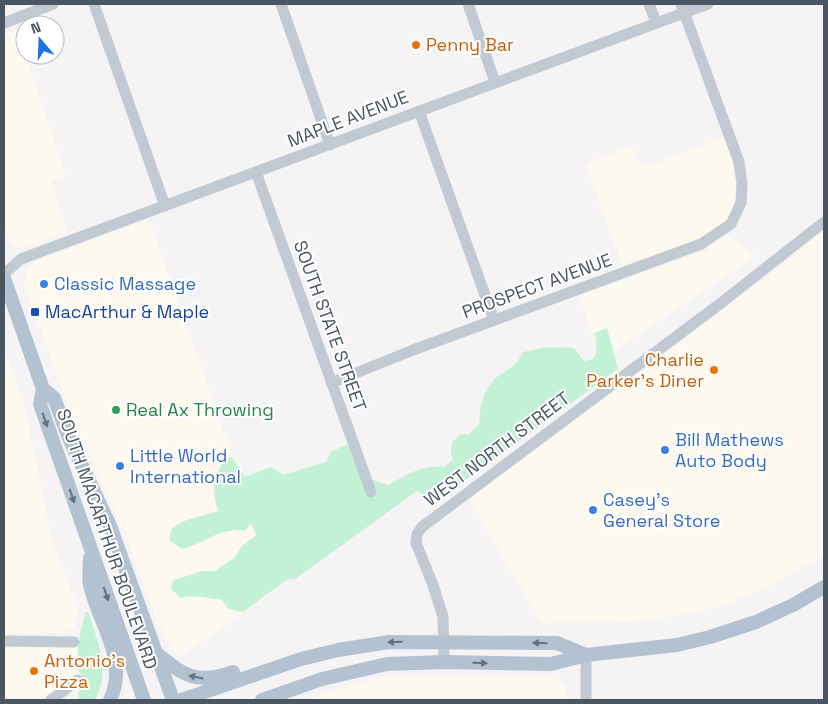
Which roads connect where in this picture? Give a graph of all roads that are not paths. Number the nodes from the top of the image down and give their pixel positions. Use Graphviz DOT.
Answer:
graph roads {
  1 [pos="53,4"];
  2 [pos="94,4"];
  3 [pos="281,4"];
  4 [pos="468,4"];
  5 [pos="649,4"];
  6 [pos="708,4"];
  7 [pos="682,8"];
  8 [pos="656,22"];
  9 [pos="4,23"];
  10 [pos="495,82"];
  11 [pos="419,111"];
  12 [pos="330,145"];
  13 [pos="256,172"];
  14 [pos="165,206"];
  15 [pos="824,222"];
  16 [pos="4,274"];
  17 [pos="4,278"];
  18 [pos="494,320"];
  19 [pos="331,383"];
  20 [pos="43,389"];
  21 [pos="372,492"];
  22 [pos="90,548"];
  23 [pos="824,587"];
  24 [pos="4,641"];
  25 [pos="74,642"];
  26 [pos="444,642"];
  27 [pos="155,652"];
  28 [pos="586,655"];
  29 [pos="293,661"];
  30 [pos="444,662"];
  31 [pos="78,680"];
  32 [pos="52,700"];
  33 [pos="110,700"];
  34 [pos="144,700"];
  35 [pos="173,700"];
  36 [pos="181,700"];
  37 [pos="262,700"];
  38 [pos="586,700"];
  1 -- 9 [label="street"];
  2 -- 14 [label="street"];
  3 -- 12 [label="street"];
  4 -- 10 [label="street"];
  5 -- 8 [label="street"];
  6 -- 7 [label="street, MAPLE AVENUE"];
  7 -- 8 [label="street, MAPLE AVENUE"];
  7 -- 18 [label="street, PROSPECT AVENUE"];
  8 -- 10 [label="street, MAPLE AVENUE"];
  10 -- 11 [label="street, MAPLE AVENUE"];
  11 -- 12 [label="street, MAPLE AVENUE"];
  11 -- 18 [label="street"];
  12 -- 13 [label="street, MAPLE AVENUE"];
  13 -- 14 [label="street, MAPLE AVENUE"];
  13 -- 19 [label="street, SOUTH STATE STREET"];
  14 -- 16 [label="street, MAPLE AVENUE"];
  15 -- 26 [label="street, WEST NORTH STREET"];
  17 -- 20 [label="main road, SOUTH MACARTHUR BOULEVARD"];
  18 -- 19 [label="street, PROSPECT AVENUE"];
  19 -- 21 [label="street, SOUTH STATE STREET"];
  20 -- 22 [label="main road, SOUTH MACARTHUR BOULEVARD, one-way"];
  20 -- 27 [label="main road, SOUTH MACARTHUR BOULEVARD"];
  22 -- 33 [label="main road"];
  22 -- 34 [label="main road, SOUTH MACARTHUR BOULEVARD, one-way"];
  23 -- 28 [label="main road"];
  24 -- 25 [label="street"];
  28 -- 26 [label="main road, one-way"];
  26 -- 29 [label="main road, one-way"];
  26 -- 30 [label="street, WEST NORTH STREET"];
  29 -- 27 [label="main road, one-way"];
  27 -- 35 [label="main road, SOUTH MACARTHUR BOULEVARD"];
  30 -- 28 [label="main road, one-way"];
  28 -- 38 [label="street"];
  29 -- 36 [label="main road"];
  30 -- 37 [label="main road"];
  31 -- 32 [label="street"];
}
